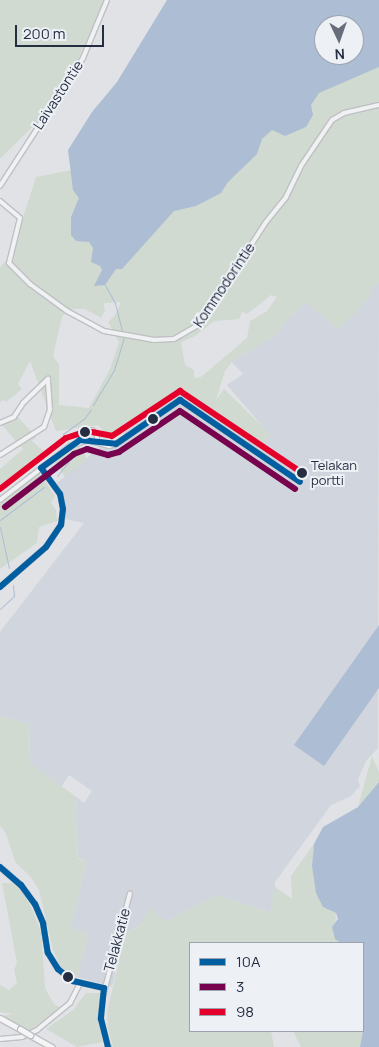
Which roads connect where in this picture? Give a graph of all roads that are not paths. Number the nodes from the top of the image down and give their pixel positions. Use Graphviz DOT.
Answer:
graph roads {
  1 [pos="108,0"];
  2 [pos="379,105"];
  3 [pos="0,186"];
  4 [pos="0,201"];
  5 [pos="0,423"];
  6 [pos="80,440"];
  7 [pos="97,441"];
  8 [pos="0,455"];
  9 [pos="41,468"];
  10 [pos="300,482"];
  11 [pos="0,500"];
  12 [pos="0,586"];
  13 [pos="0,867"];
  14 [pos="130,893"];
  15 [pos="80,983"];
  16 [pos="104,988"];
  17 [pos="0,1018"];
  18 [pos="0,1039"];
  19 [pos="52,1047"];
  20 [pos="107,1047"];
  1 -- 3 [label="street, Laivastontie"];
  2 -- 4 [label="street, Kommodorintie"];
  5 -- 8 [label="street"];
  6 -- 7 [label="street"];
  6 -- 7 [label="street"];
  6 -- 9 [label="street"];
  7 -- 10 [label="street"];
  9 -- 11 [label="street"];
  9 -- 12 [label="street"];
  13 -- 15 [label="street"];
  14 -- 16 [label="street, Telakkatie"];
  15 -- 16 [label="street"];
  15 -- 18 [label="street"];
  16 -- 20 [label="street, Telakkatie"];
  17 -- 19 [label="main road, bridge"];
}
